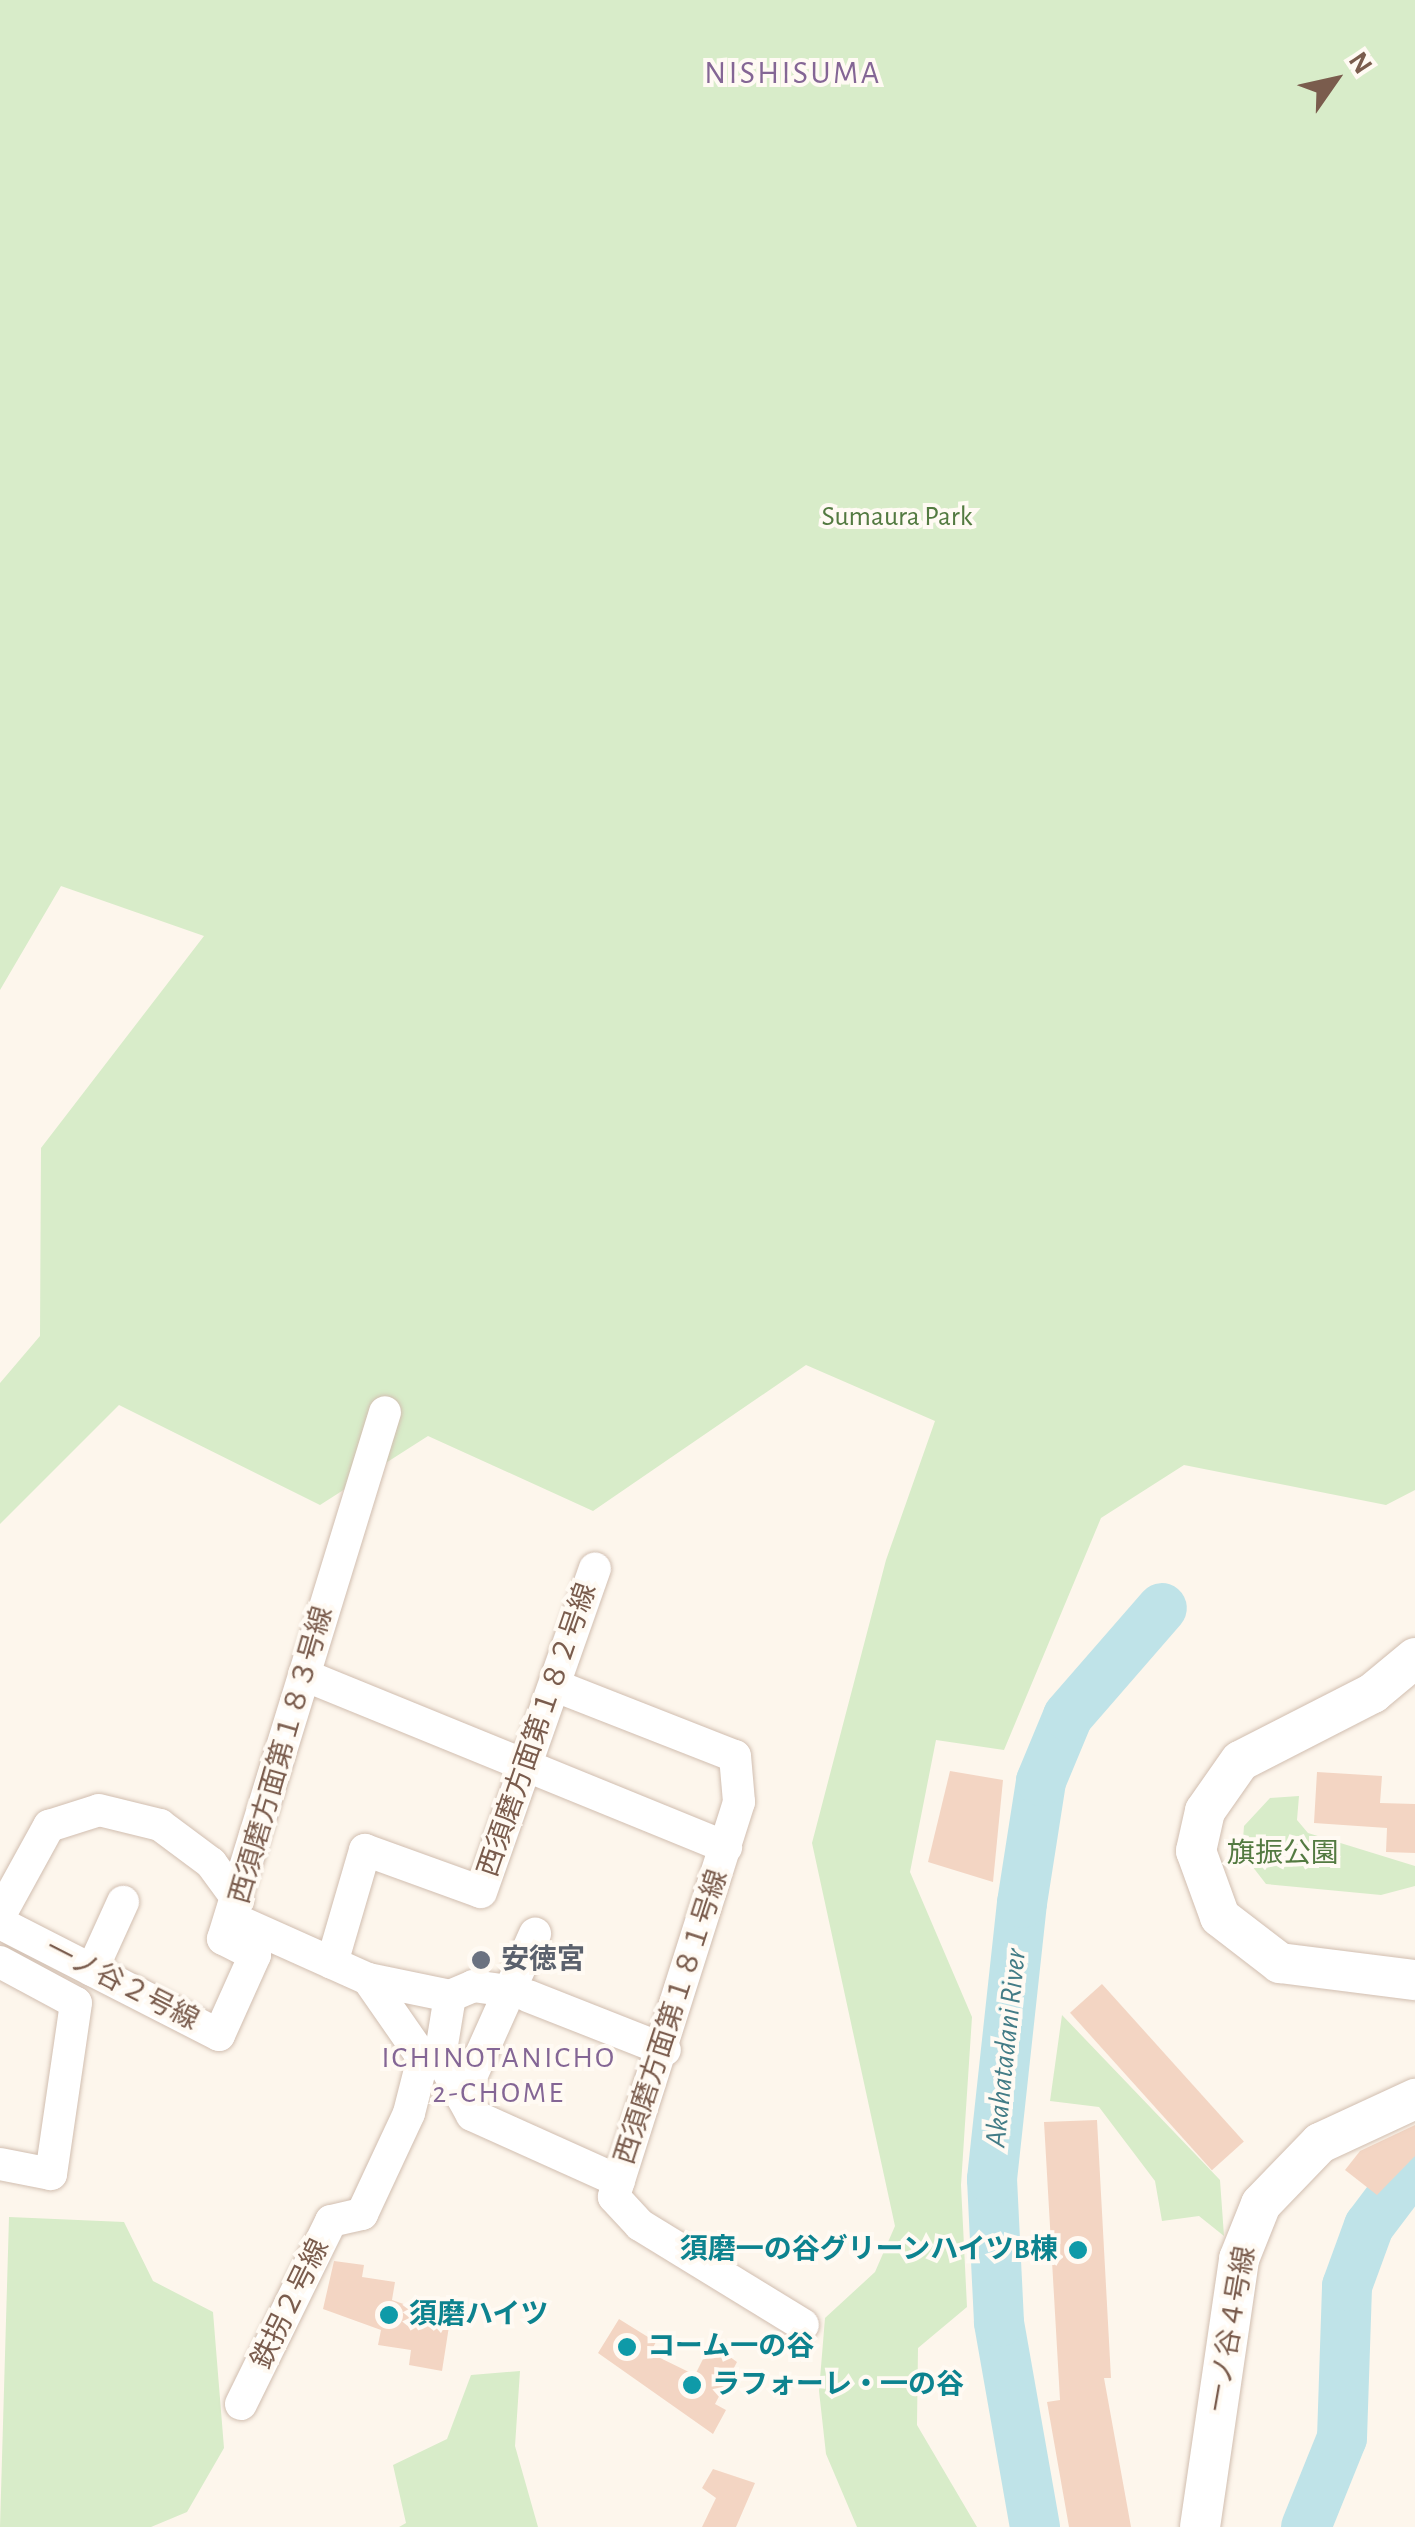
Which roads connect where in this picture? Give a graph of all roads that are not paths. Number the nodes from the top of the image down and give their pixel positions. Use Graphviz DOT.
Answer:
graph roads {
  1 [pos="384,1412"];
  2 [pos="595,1570"];
  3 [pos="1415,1658"];
  4 [pos="304,1675"];
  5 [pos="556,1686"];
  6 [pos="529,1762"];
  7 [pos="726,1847"];
  8 [pos="123,1902"];
  9 [pos="236,1909"];
  10 [pos="0,1915"];
  11 [pos="0,1923"];
  12 [pos="534,1934"];
  13 [pos="332,1962"];
  14 [pos="92,1970"];
  15 [pos="4,1971"];
  16 [pos="368,1979"];
  17 [pos="1415,1980"];
  18 [pos="518,1994"];
  19 [pos="450,1996"];
  20 [pos="665,2050"];
  21 [pos="431,2057"];
  22 [pos="462,2098"];
  23 [pos="1415,2099"];
  24 [pos="0,2164"];
  25 [pos="619,2181"];
  26 [pos="803,2325"];
  27 [pos="241,2404"];
  28 [pos="1200,2527"];
  1 -- 4 [label="street, 西須磨方面第１８３号線"];
  2 -- 5 [label="street, 西須磨方面第１８２号線"];
  3 -- 17 [label="street"];
  4 -- 6 [label="street"];
  4 -- 9 [label="street, 西須磨方面第１８３号線"];
  5 -- 6 [label="street, 西須磨方面第１８２号線"];
  5 -- 7 [label="street, 西須磨方面第１８１号線"];
  6 -- 7 [label="street"];
  6 -- 13 [label="street, 西須磨方面第１８２号線"];
  7 -- 20 [label="street, 西須磨方面第１８１号線"];
  8 -- 14 [label="street"];
  9 -- 10 [label="street"];
  9 -- 13 [label="street, 西須磨方面第１８３号線"];
  9 -- 14 [label="street, 一ノ谷２号線"];
  11 -- 14 [label="street, 一ノ谷２号線"];
  12 -- 18 [label="street"];
  13 -- 16 [label="street, 西須磨方面第１８３号線"];
  15 -- 24 [label="street"];
  16 -- 19 [label="street"];
  16 -- 21 [label="street, 西須磨方面第１８３号線"];
  18 -- 19 [label="street"];
  18 -- 20 [label="street"];
  18 -- 22 [label="street"];
  19 -- 21 [label="street"];
  20 -- 25 [label="street, 西須磨方面第１８１号線"];
  21 -- 22 [label="street, 西須磨方面第１８３号線"];
  21 -- 27 [label="street, 鉄拐２号線"];
  22 -- 25 [label="street, 西須磨方面第１８３号線"];
  23 -- 28 [label="street, 一ノ谷４号線"];
  25 -- 26 [label="street, 西須磨方面第１８１号線"];
}
